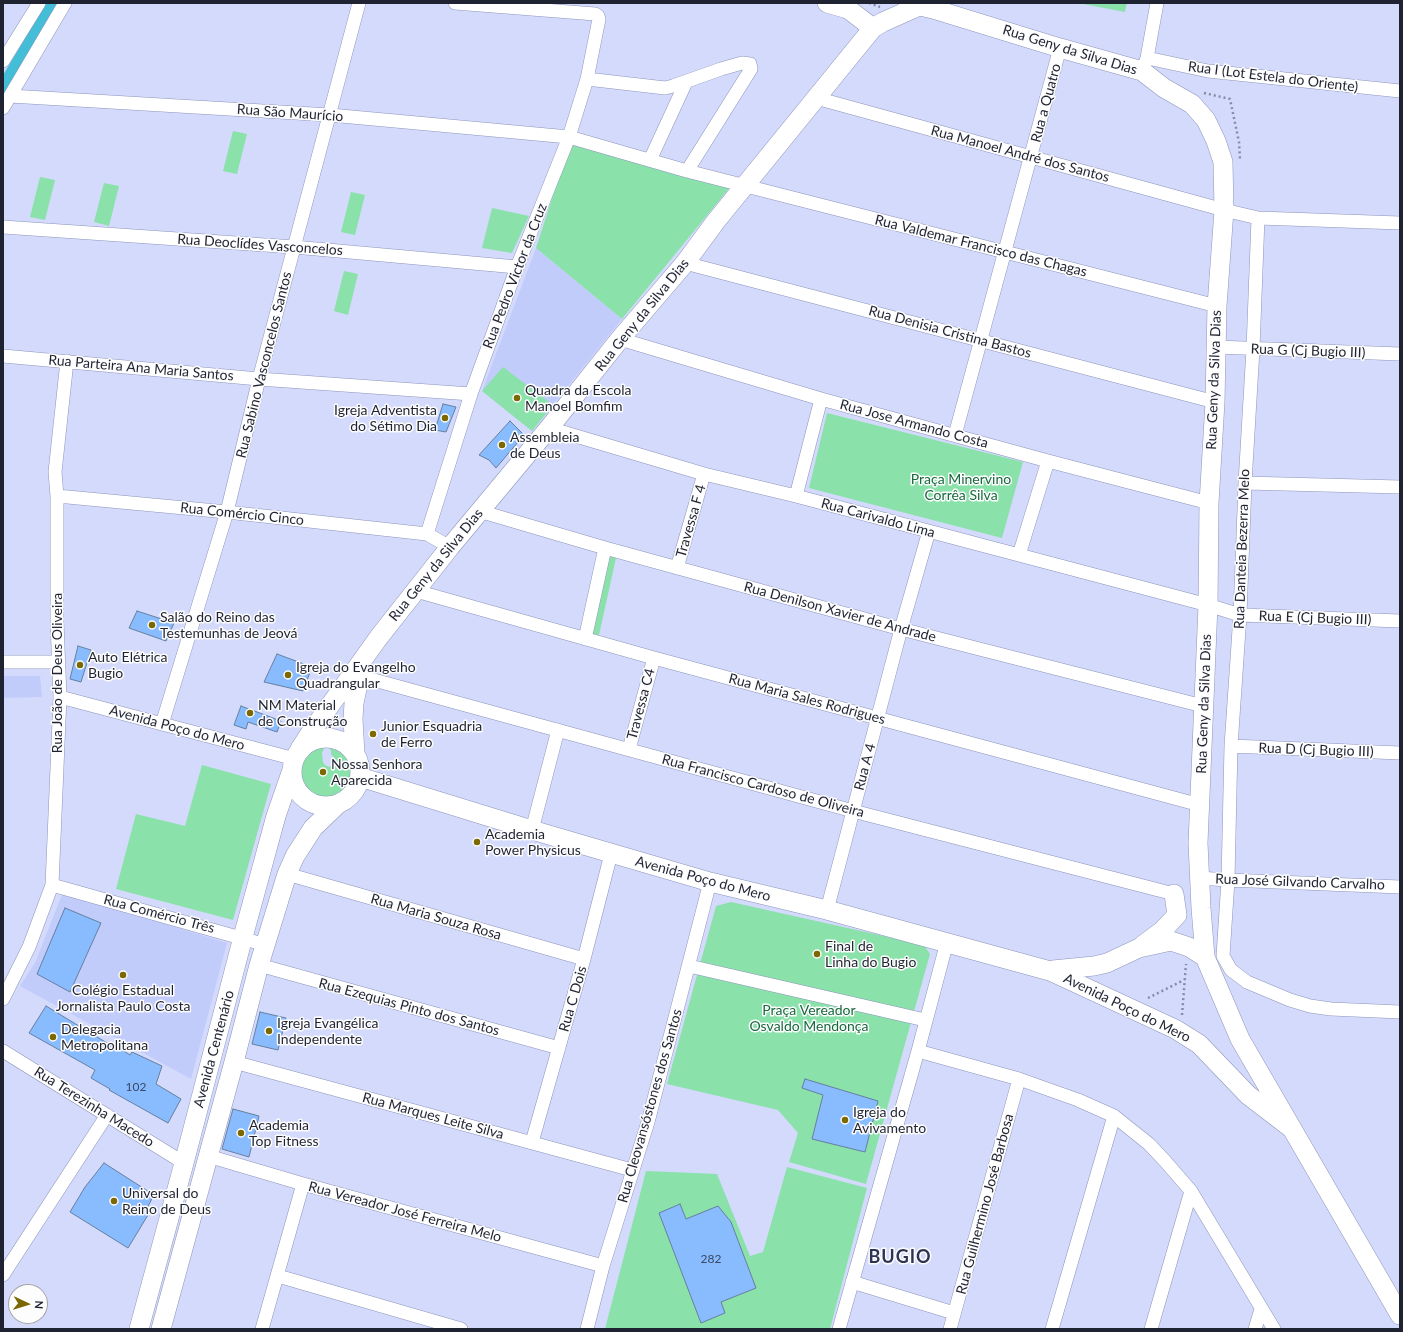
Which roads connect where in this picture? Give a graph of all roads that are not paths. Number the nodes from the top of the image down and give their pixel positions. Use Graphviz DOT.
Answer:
graph roads {
  1 [pos="39,3"];
  2 [pos="65,3"];
  3 [pos="359,3"];
  4 [pos="455,3"];
  5 [pos="827,3"];
  6 [pos="1157,3"];
  7 [pos="923,5"];
  8 [pos="873,28"];
  9 [pos="1060,48"];
  10 [pos="3,61"];
  11 [pos="1144,65"];
  12 [pos="587,79"];
  13 [pos="686,82"];
  14 [pos="1400,91"];
  15 [pos="10,96"];
  16 [pos="816,98"];
  17 [pos="3,108"];
  18 [pos="330,115"];
  19 [pos="569,137"];
  20 [pos="1031,157"];
  21 [pos="650,160"];
  22 [pos="687,171"];
  23 [pos="746,186"];
  24 [pos="1224,210"];
  25 [pos="1258,218"];
  26 [pos="1400,223"];
  27 [pos="3,227"];
  28 [pos="294,247"];
  29 [pos="1005,252"];
  30 [pos="685,263"];
  31 [pos="517,267"];
  32 [pos="1217,306"];
  33 [pos="620,340"];
  34 [pos="981,340"];
  35 [pos="1216,347"];
  36 [pos="1253,349"];
  37 [pos="1400,354"];
  38 [pos="3,356"];
  39 [pos="67,361"];
  40 [pos="259,379"];
  41 [pos="471,394"];
  42 [pos="821,399"];
  43 [pos="1215,402"];
  44 [pos="549,428"];
  45 [pos="955,435"];
  46 [pos="1048,461"];
  47 [pos="704,474"];
  48 [pos="1245,482"];
  49 [pos="1400,487"];
  50 [pos="57,496"];
  51 [pos="796,496"];
  52 [pos="1209,503"];
  53 [pos="479,511"];
  54 [pos="227,512"];
  55 [pos="928,531"];
  56 [pos="427,534"];
  57 [pos="450,547"];
  58 [pos="605,548"];
  59 [pos="1020,555"];
  60 [pos="677,568"];
  61 [pos="416,591"];
  62 [pos="1208,605"];
  63 [pos="1240,614"];
  64 [pos="1400,621"];
  65 [pos="901,629"];
  66 [pos="585,639"];
  67 [pos="654,658"];
  68 [pos="3,662"];
  69 [pos="58,662"];
  70 [pos="358,670"];
  71 [pos="60,697"];
  72 [pos="1203,706"];
  73 [pos="878,718"];
  74 [pos="162,724"];
  75 [pos="558,730"];
  76 [pos="1232,746"];
  77 [pos="629,749"];
  78 [pos="1400,753"];
  79 [pos="355,754"];
  80 [pos="296,760"];
  81 [pos="360,777"];
  82 [pos="1200,805"];
  83 [pos="336,806"];
  84 [pos="853,811"];
  85 [pos="532,830"];
  86 [pos="611,854"];
  87 [pos="287,874"];
  88 [pos="1199,878"];
  89 [pos="1228,880"];
  90 [pos="710,882"];
  91 [pos="52,885"];
  92 [pos="1400,887"];
  93 [pos="1174,894"];
  94 [pos="827,910"];
  95 [pos="243,937"];
  96 [pos="947,942"];
  97 [pos="266,944"];
  98 [pos="1139,948"];
  99 [pos="1223,956"];
  100 [pos="1205,957"];
  101 [pos="584,959"];
  102 [pos="259,966"];
  103 [pos="689,966"];
  104 [pos="1050,970"];
  105 [pos="3,999"];
  106 [pos="1400,1012"];
  107 [pos="925,1020"];
  108 [pos="559,1048"];
  109 [pos="3,1051"];
  110 [pos="918,1051"];
  111 [pos="209,1068"];
  112 [pos="232,1068"];
  113 [pos="1019,1079"];
  114 [pos="107,1115"];
  115 [pos="1114,1116"];
  116 [pos="1291,1128"];
  117 [pos="532,1142"];
  118 [pos="208,1156"];
  119 [pos="184,1163"];
  120 [pos="632,1170"];
  121 [pos="303,1184"];
  122 [pos="1190,1191"];
  123 [pos="603,1266"];
  124 [pos="3,1274"];
  125 [pos="278,1276"];
  126 [pos="852,1282"];
  127 [pos="1261,1309"];
  128 [pos="954,1313"];
  129 [pos="1400,1315"];
  130 [pos="139,1329"];
  131 [pos="161,1329"];
  132 [pos="262,1329"];
  133 [pos="461,1329"];
  134 [pos="587,1329"];
  135 [pos="840,1329"];
  136 [pos="950,1329"];
  137 [pos="1052,1329"];
  138 [pos="1151,1329"];
  139 [pos="1255,1329"];
  140 [pos="1274,1329"];
  1 -- 10 [label="street"];
  2 -- 15 [label="street"];
  3 -- 18 [label="street, Rua Sabino Vasconcelos Santos"];
  4 -- 12 [label="street, Rua Pedro Victor da Cruz"];
  5 -- 8 [label="main road"];
  6 -- 11 [label="street"];
  7 -- 8 [label="main road, Rua Geny da Silva Dias"];
  7 -- 9 [label="main road, Rua Geny da Silva Dias"];
  8 -- 16 [label="main road, Rua Geny da Silva Dias"];
  9 -- 11 [label="main road, Rua Geny da Silva Dias"];
  9 -- 20 [label="street, Rua a Quatro"];
  11 -- 14 [label="street, Rua I (Lot Estela do Oriente)"];
  11 -- 24 [label="main road, Rua Geny da Silva Dias"];
  12 -- 13 [label="street"];
  12 -- 19 [label="street, Rua Pedro Victor da Cruz"];
  13 -- 21 [label="street"];
  13 -- 22 [label="street"];
  15 -- 17 [label="street"];
  15 -- 18 [label="street, Rua São Maurício"];
  16 -- 20 [label="street, Rua Manoel André dos Santos"];
  16 -- 23 [label="main road, Rua Geny da Silva Dias"];
  18 -- 19 [label="street, Rua São Maurício"];
  18 -- 28 [label="street, Rua Sabino Vasconcelos Santos"];
  19 -- 21 [label="street, Rua São Maurício"];
  19 -- 31 [label="street, Rua Pedro Victor da Cruz"];
  20 -- 24 [label="street, Rua Manoel André dos Santos"];
  20 -- 29 [label="street, Rua a Quatro"];
  21 -- 22 [label="street, Rua Valdemar Francisco das Chagas"];
  22 -- 23 [label="street, Rua Valdemar Francisco das Chagas"];
  23 -- 29 [label="street, Rua Valdemar Francisco das Chagas"];
  23 -- 30 [label="main road, Rua Geny da Silva Dias"];
  24 -- 25 [label="street, Rua Manoel André dos Santos"];
  24 -- 32 [label="main road, Rua Geny da Silva Dias"];
  25 -- 26 [label="street, Rua Manoel André dos Santos"];
  25 -- 36 [label="street, Rua Danteia Bezerra Melo"];
  27 -- 28 [label="street, Rua Deoclídes Vasconcelos"];
  28 -- 31 [label="street, Rua Deoclídes Vasconcelos"];
  28 -- 40 [label="street, Rua Sabino Vasconcelos Santos"];
  29 -- 32 [label="street, Rua Valdemar Francisco das Chagas"];
  29 -- 34 [label="street, Rua a Quatro"];
  30 -- 33 [label="main road, Rua Geny da Silva Dias"];
  30 -- 34 [label="street, Rua Denisia Cristina Bastos"];
  31 -- 41 [label="street, Rua Pedro Victor da Cruz"];
  32 -- 35 [label="main road, Rua Geny da Silva Dias"];
  33 -- 42 [label="street, Rua Jose Armando Costa"];
  33 -- 44 [label="main road, Rua Geny da Silva Dias"];
  34 -- 43 [label="street, Rua Denisia Cristina Bastos"];
  34 -- 45 [label="street, Rua a Quatro"];
  35 -- 36 [label="street, Rua G (Cj Bugio III)"];
  35 -- 43 [label="main road, Rua Geny da Silva Dias"];
  36 -- 37 [label="street, Rua G (Cj Bugio III)"];
  36 -- 48 [label="street, Rua Danteia Bezerra Melo"];
  38 -- 39 [label="street, Rua Parteira Ana Maria Santos"];
  39 -- 40 [label="street, Rua Parteira Ana Maria Santos"];
  39 -- 50 [label="street, Rua João de Deus Oliveira"];
  40 -- 41 [label="street, Rua Parteira Ana Maria Santos"];
  40 -- 54 [label="street, Rua Sabino Vasconcelos Santos"];
  41 -- 56 [label="street, Rua Pedro Victor da Cruz"];
  42 -- 45 [label="street, Rua Jose Armando Costa"];
  42 -- 51 [label="street"];
  43 -- 52 [label="main road, Rua Geny da Silva Dias"];
  44 -- 47 [label="street, Rua Carivaldo Lima"];
  44 -- 53 [label="main road, Rua Geny da Silva Dias"];
  45 -- 46 [label="street, Rua Jose Armando Costa"];
  46 -- 52 [label="street, Rua Jose Armando Costa"];
  46 -- 59 [label="street"];
  47 -- 51 [label="street, Rua Carivaldo Lima"];
  47 -- 60 [label="street, Travessa F 4"];
  48 -- 49 [label="street"];
  48 -- 63 [label="street, Rua Danteia Bezerra Melo"];
  50 -- 54 [label="street, Rua Comércio Cinco"];
  50 -- 69 [label="street, Rua João de Deus Oliveira"];
  51 -- 55 [label="street, Rua Carivaldo Lima"];
  52 -- 62 [label="main road, Rua Geny da Silva Dias"];
  53 -- 57 [label="main road, Rua Geny da Silva Dias"];
  53 -- 58 [label="street, Rua Denilson Xavier de Andrade"];
  54 -- 56 [label="street, Rua Comércio Cinco"];
  54 -- 74 [label="street, Rua Sabino Vasconcelos Santos"];
  55 -- 59 [label="street, Rua Carivaldo Lima"];
  55 -- 65 [label="street, Rua A 4"];
  56 -- 57 [label="street"];
  57 -- 61 [label="main road, Rua Geny da Silva Dias"];
  58 -- 60 [label="street, Rua Denilson Xavier de Andrade"];
  58 -- 66 [label="street"];
  59 -- 62 [label="street, Rua Carivaldo Lima"];
  60 -- 65 [label="street, Rua Denilson Xavier de Andrade"];
  61 -- 66 [label="street, Rua Maria Sales Rodrigues"];
  61 -- 70 [label="main road, Rua Geny da Silva Dias"];
  62 -- 63 [label="street, Rua E (Cj Bugio III)"];
  62 -- 72 [label="main road, Rua Geny da Silva Dias"];
  63 -- 64 [label="street, Rua E (Cj Bugio III)"];
  63 -- 76 [label="street, Rua Danteia Bezerra Melo"];
  65 -- 72 [label="street, Rua Denilson Xavier de Andrade"];
  65 -- 73 [label="street, Rua A 4"];
  66 -- 67 [label="street, Rua Maria Sales Rodrigues"];
  67 -- 73 [label="street, Rua Maria Sales Rodrigues"];
  67 -- 77 [label="street, Travessa C4"];
  68 -- 69 [label="street"];
  69 -- 71 [label="street, Rua João de Deus Oliveira"];
  70 -- 75 [label="street, Rua Francisco Cardoso de Oliveira"];
  70 -- 79 [label="main road, Rua Geny da Silva Dias"];
  70 -- 80 [label="main road, Rua Geny da Silva Dias"];
  71 -- 74 [label="street, Avenida Poço do Mero"];
  71 -- 91 [label="street, Rua João de Deus Oliveira"];
  72 -- 82 [label="main road, Rua Geny da Silva Dias"];
  73 -- 82 [label="street, Rua Maria Sales Rodrigues"];
  73 -- 84 [label="street, Rua A 4"];
  74 -- 80 [label="street, Avenida Poço do Mero"];
  75 -- 77 [label="street, Rua Francisco Cardoso de Oliveira"];
  75 -- 85 [label="street"];
  76 -- 78 [label="street, Rua D (Cj Bugio III)"];
  76 -- 89 [label="street, Rua Danteia Bezerra Melo"];
  77 -- 84 [label="street, Rua Francisco Cardoso de Oliveira"];
  79 -- 80 [label="main road"];
  79 -- 81 [label="main road"];
  80 -- 83 [label="main road"];
  80 -- 95 [label="main road, Avenida Centenário"];
  81 -- 83 [label="main road"];
  81 -- 85 [label="main road, Avenida Poço do Mero"];
  82 -- 88 [label="main road, Rua Geny da Silva Dias"];
  83 -- 87 [label="main road, Avenida Centenário"];
  84 -- 93 [label="street, Rua Francisco Cardoso de Oliveira"];
  84 -- 94 [label="street, Rua A 4"];
  85 -- 86 [label="main road, Avenida Poço do Mero"];
  86 -- 90 [label="main road, Avenida Poço do Mero"];
  86 -- 101 [label="street, Rua C Dois"];
  87 -- 97 [label="main road, Avenida Centenário"];
  87 -- 101 [label="street, Rua Maria Souza Rosa"];
  88 -- 89 [label="street, Rua José Gilvando Carvalho"];
  88 -- 100 [label="main road, Rua Geny da Silva Dias"];
  89 -- 92 [label="street, Rua José Gilvando Carvalho"];
  89 -- 99 [label="street, Rua Danteia Bezerra Melo"];
  90 -- 94 [label="main road, Avenida Poço do Mero"];
  90 -- 103 [label="street, Rua Cleovansóstones dos Santos"];
  91 -- 95 [label="street, Rua Comércio Três"];
  91 -- 105 [label="street, Rua João de Deus Oliveira"];
  93 -- 98 [label="main road"];
  94 -- 96 [label="main road, Avenida Poço do Mero"];
  95 -- 97 [label="street, Rua Comércio Três"];
  95 -- 111 [label="main road, Avenida Centenário"];
  96 -- 104 [label="main road, Avenida Poço do Mero"];
  96 -- 107 [label="street"];
  97 -- 102 [label="main road, Avenida Centenário"];
  98 -- 100 [label="main road, Avenida Poço do Mero"];
  98 -- 104 [label="main road, Avenida Poço do Mero"];
  99 -- 100 [label="street"];
  99 -- 106 [label="street"];
  100 -- 116 [label="main road, Avenida Poço do Mero"];
  101 -- 108 [label="street, Rua C Dois"];
  102 -- 108 [label="street, Rua Ezequias Pinto dos Santos"];
  102 -- 112 [label="main road, Avenida Centenário"];
  103 -- 107 [label="street"];
  103 -- 120 [label="street, Rua Cleovansóstones dos Santos"];
  104 -- 116 [label="main road, Avenida Poço do Mero"];
  107 -- 110 [label="street"];
  108 -- 117 [label="street, Rua C Dois"];
  109 -- 114 [label="street, Rua Terezinha Macedo"];
  110 -- 113 [label="street"];
  110 -- 126 [label="street"];
  111 -- 112 [label="main road"];
  111 -- 119 [label="main road, Avenida Centenário"];
  112 -- 117 [label="street, Rua Marques Leite Silva"];
  112 -- 118 [label="main road, Avenida Centenário"];
  113 -- 115 [label="street"];
  113 -- 128 [label="street, Rua Guilhermino José Barbosa"];
  114 -- 119 [label="street, Rua Terezinha Macedo"];
  114 -- 124 [label="street"];
  115 -- 122 [label="street"];
  115 -- 137 [label="street"];
  116 -- 129 [label="main road, Avenida Poço do Mero"];
  117 -- 120 [label="street, Rua Marques Leite Silva"];
  118 -- 121 [label="street, Rua Vereador José Ferreira Melo"];
  118 -- 131 [label="main road, Avenida Centenário"];
  119 -- 130 [label="main road, Avenida Centenário"];
  120 -- 123 [label="street, Rua Cleovansóstones dos Santos"];
  121 -- 123 [label="street, Rua Vereador José Ferreira Melo"];
  121 -- 125 [label="street"];
  122 -- 127 [label="street"];
  122 -- 138 [label="street"];
  123 -- 134 [label="street, Rua Cleovansóstones dos Santos"];
  125 -- 132 [label="street"];
  125 -- 133 [label="street"];
  126 -- 128 [label="street"];
  126 -- 135 [label="street"];
  127 -- 139 [label="street"];
  127 -- 140 [label="street"];
  128 -- 136 [label="street, Rua Guilhermino José Barbosa"];
}
